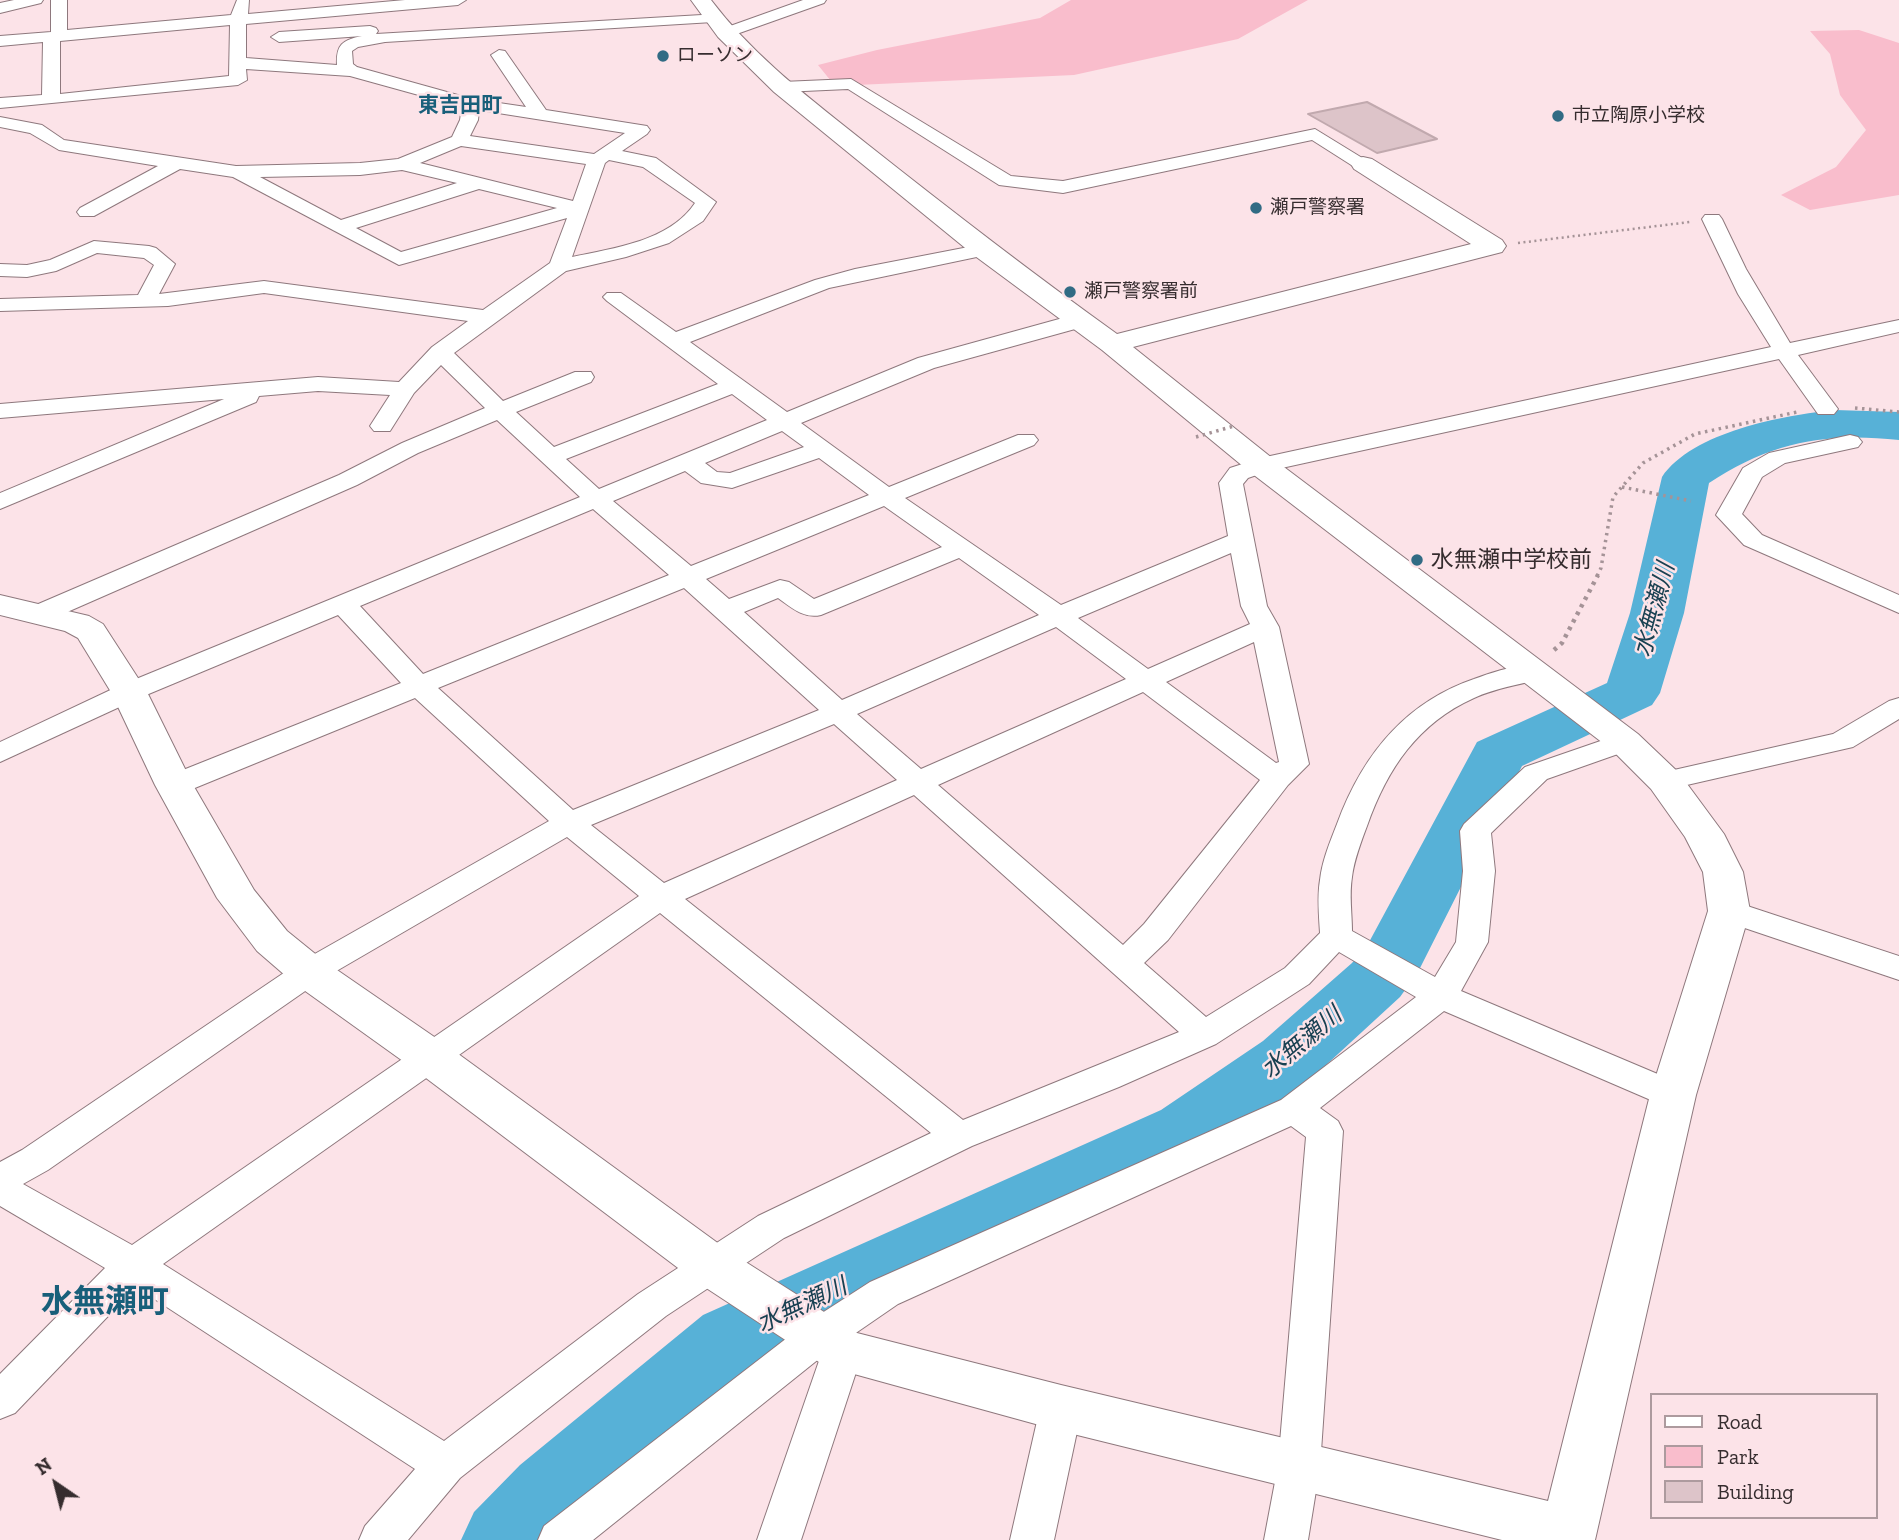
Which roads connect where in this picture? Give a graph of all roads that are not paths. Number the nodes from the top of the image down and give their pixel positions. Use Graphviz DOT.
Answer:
graph roads {
  1 [pos="36,0"];
  2 [pos="59,0"];
  3 [pos="244,0"];
  4 [pos="458,0"];
  5 [pos="818,0"];
  6 [pos="430,2"];
  7 [pos="0,8"];
  8 [pos="713,17"];
  9 [pos="237,21"];
  10 [pos="54,36"];
  11 [pos="250,39"];
  12 [pos="0,41"];
  13 [pos="499,55"];
  14 [pos="239,63"];
  15 [pos="351,71"];
  16 [pos="782,86"];
  17 [pos="51,100"];
  18 [pos="0,103"];
  19 [pos="471,104"];
  20 [pos="540,114"];
  21 [pos="0,122"];
  22 [pos="459,140"];
  23 [pos="601,157"];
  24 [pos="179,162"];
  25 [pos="402,164"];
  26 [pos="1363,164"];
  27 [pos="236,172"];
  28 [pos="475,184"];
  29 [pos="579,208"];
  30 [pos="87,212"];
  31 [pos="1712,219"];
  32 [pos="340,227"];
  33 [pos="984,250"];
  34 [pos="559,266"];
  35 [pos="0,270"];
  36 [pos="614,297"];
  37 [pos="145,301"];
  38 [pos="0,305"];
  39 [pos="486,317"];
  40 [pos="1078,321"];
  41 [pos="1899,326"];
  42 [pos="673,341"];
  43 [pos="1112,344"];
  44 [pos="1783,351"];
  45 [pos="440,352"];
  46 [pos="583,377"];
  47 [pos="733,386"];
  48 [pos="267,387"];
  49 [pos="405,389"];
  50 [pos="1826,409"];
  51 [pos="500,410"];
  52 [pos="0,411"];
  53 [pos="784,422"];
  54 [pos="382,426"];
  55 [pos="1026,440"];
  56 [pos="1850,443"];
  57 [pos="822,449"];
  58 [pos="549,457"];
  59 [pos="688,462"];
  60 [pos="1261,465"];
  61 [pos="886,496"];
  62 [pos="597,499"];
  63 [pos="0,502"];
  64 [pos="1241,540"];
  65 [pos="962,548"];
  66 [pos="688,578"];
  67 [pos="342,603"];
  68 [pos="0,605"];
  69 [pos="1899,605"];
  70 [pos="726,610"];
  71 [pos="38,614"];
  72 [pos="1059,616"];
  73 [pos="1265,627"];
  74 [pos="1531,673"];
  75 [pos="1146,682"];
  76 [pos="419,686"];
  77 [pos="129,692"];
  78 [pos="1899,707"];
  79 [pos="838,712"];
  80 [pos="1625,742"];
  81 [pos="0,753"];
  82 [pos="1277,778"];
  83 [pos="1665,781"];
  84 [pos="918,782"];
  85 [pos="174,785"];
  86 [pos="569,823"];
  87 [pos="659,898"];
  88 [pos="1729,911"];
  89 [pos="1336,936"];
  90 [pos="1124,963"];
  91 [pos="1899,968"];
  92 [pos="309,972"];
  93 [pos="1441,996"];
  94 [pos="1204,1035"];
  95 [pos="430,1056"];
  96 [pos="1673,1095"];
  97 [pos="1294,1109"];
  98 [pos="959,1136"];
  99 [pos="0,1179"];
  100 [pos="0,1188"];
  101 [pos="133,1265"];
  102 [pos="718,1271"];
  103 [pos="822,1337"];
  104 [pos="0,1401"];
  105 [pos="1061,1408"];
  106 [pos="445,1465"];
  107 [pos="1299,1466"];
  108 [pos="1568,1535"];
  109 [pos="382,1540"];
  110 [pos="560,1540"];
  111 [pos="779,1540"];
  112 [pos="1032,1540"];
  113 [pos="1286,1540"];
  1 -- 7 [label="street"];
  2 -- 10 [label="street"];
  3 -- 9 [label="street"];
  4 -- 6 [label="street"];
  5 -- 8 [label="street"];
  6 -- 9 [label="street"];
  6 -- 11 [label="street"];
  8 -- 15 [label="street"];
  8 -- 16 [label="street"];
  9 -- 10 [label="street"];
  9 -- 11 [label="street"];
  10 -- 12 [label="street"];
  10 -- 17 [label="street"];
  11 -- 14 [label="street"];
  13 -- 20 [label="street"];
  14 -- 15 [label="street"];
  14 -- 17 [label="street"];
  15 -- 19 [label="street"];
  16 -- 26 [label="street"];
  16 -- 33 [label="street"];
  17 -- 18 [label="street"];
  19 -- 20 [label="street"];
  19 -- 22 [label="street"];
  20 -- 23 [label="street"];
  21 -- 24 [label="street"];
  22 -- 23 [label="street"];
  22 -- 25 [label="street"];
  23 -- 29 [label="street"];
  23 -- 34 [label="street"];
  24 -- 27 [label="street"];
  24 -- 30 [label="street"];
  25 -- 27 [label="street"];
  25 -- 28 [label="street"];
  26 -- 43 [label="street"];
  27 -- 32 [label="street"];
  28 -- 29 [label="street"];
  28 -- 32 [label="street"];
  29 -- 32 [label="street"];
  29 -- 34 [label="street"];
  31 -- 44 [label="street"];
  33 -- 40 [label="street"];
  33 -- 42 [label="street"];
  34 -- 39 [label="street"];
  35 -- 37 [label="street"];
  36 -- 42 [label="street"];
  37 -- 38 [label="street"];
  37 -- 39 [label="street"];
  39 -- 45 [label="street"];
  40 -- 43 [label="street"];
  40 -- 53 [label="street"];
  41 -- 44 [label="street"];
  42 -- 47 [label="street"];
  43 -- 60 [label="street"];
  44 -- 50 [label="street"];
  44 -- 60 [label="street"];
  45 -- 49 [label="street"];
  45 -- 51 [label="street"];
  46 -- 51 [label="street"];
  47 -- 53 [label="street"];
  47 -- 58 [label="street"];
  48 -- 49 [label="street"];
  48 -- 52 [label="street"];
  48 -- 63 [label="street"];
  49 -- 54 [label="street"];
  51 -- 58 [label="street"];
  51 -- 71 [label="street"];
  53 -- 57 [label="street"];
  53 -- 59 [label="street"];
  55 -- 61 [label="street"];
  56 -- 69 [label="street"];
  57 -- 59 [label="street"];
  57 -- 61 [label="street"];
  58 -- 62 [label="street"];
  59 -- 62 [label="street"];
  60 -- 64 [label="street"];
  60 -- 74 [label="street"];
  61 -- 65 [label="street"];
  61 -- 66 [label="street"];
  62 -- 66 [label="street"];
  62 -- 67 [label="street"];
  64 -- 72 [label="street"];
  64 -- 73 [label="street"];
  65 -- 70 [label="street"];
  65 -- 72 [label="street"];
  66 -- 70 [label="street"];
  66 -- 76 [label="street"];
  67 -- 76 [label="street"];
  67 -- 77 [label="street"];
  68 -- 71 [label="street"];
  70 -- 79 [label="street"];
  71 -- 77 [label="street"];
  72 -- 75 [label="street"];
  72 -- 79 [label="street"];
  73 -- 75 [label="street"];
  73 -- 82 [label="street"];
  74 -- 80 [label="street"];
  74 -- 89 [label="street"];
  75 -- 82 [label="street"];
  75 -- 84 [label="street"];
  76 -- 85 [label="street"];
  76 -- 86 [label="street"];
  77 -- 81 [label="street"];
  77 -- 85 [label="street"];
  78 -- 83 [label="street"];
  79 -- 84 [label="street"];
  79 -- 86 [label="street"];
  80 -- 83 [label="street"];
  80 -- 93 [label="street"];
  82 -- 90 [label="street"];
  83 -- 88 [label="street"];
  84 -- 87 [label="street"];
  84 -- 90 [label="street"];
  85 -- 92 [label="street"];
  86 -- 87 [label="street"];
  86 -- 92 [label="street"];
  87 -- 95 [label="street"];
  87 -- 98 [label="street"];
  88 -- 91 [label="street"];
  88 -- 96 [label="street"];
  89 -- 93 [label="street"];
  89 -- 94 [label="street"];
  90 -- 94 [label="street"];
  92 -- 95 [label="street"];
  92 -- 99 [label="street"];
  93 -- 96 [label="street"];
  93 -- 97 [label="street"];
  94 -- 98 [label="street"];
  95 -- 101 [label="street"];
  95 -- 102 [label="street"];
  96 -- 108 [label="street"];
  97 -- 103 [label="street"];
  97 -- 107 [label="street"];
  98 -- 102 [label="street"];
  100 -- 101 [label="street"];
  101 -- 104 [label="street"];
  101 -- 106 [label="street"];
  102 -- 103 [label="street"];
  102 -- 106 [label="street"];
  103 -- 105 [label="street"];
  103 -- 110 [label="street"];
  103 -- 111 [label="street"];
  105 -- 107 [label="street"];
  105 -- 112 [label="street"];
  106 -- 109 [label="street"];
  107 -- 108 [label="street"];
  107 -- 113 [label="street"];
}
